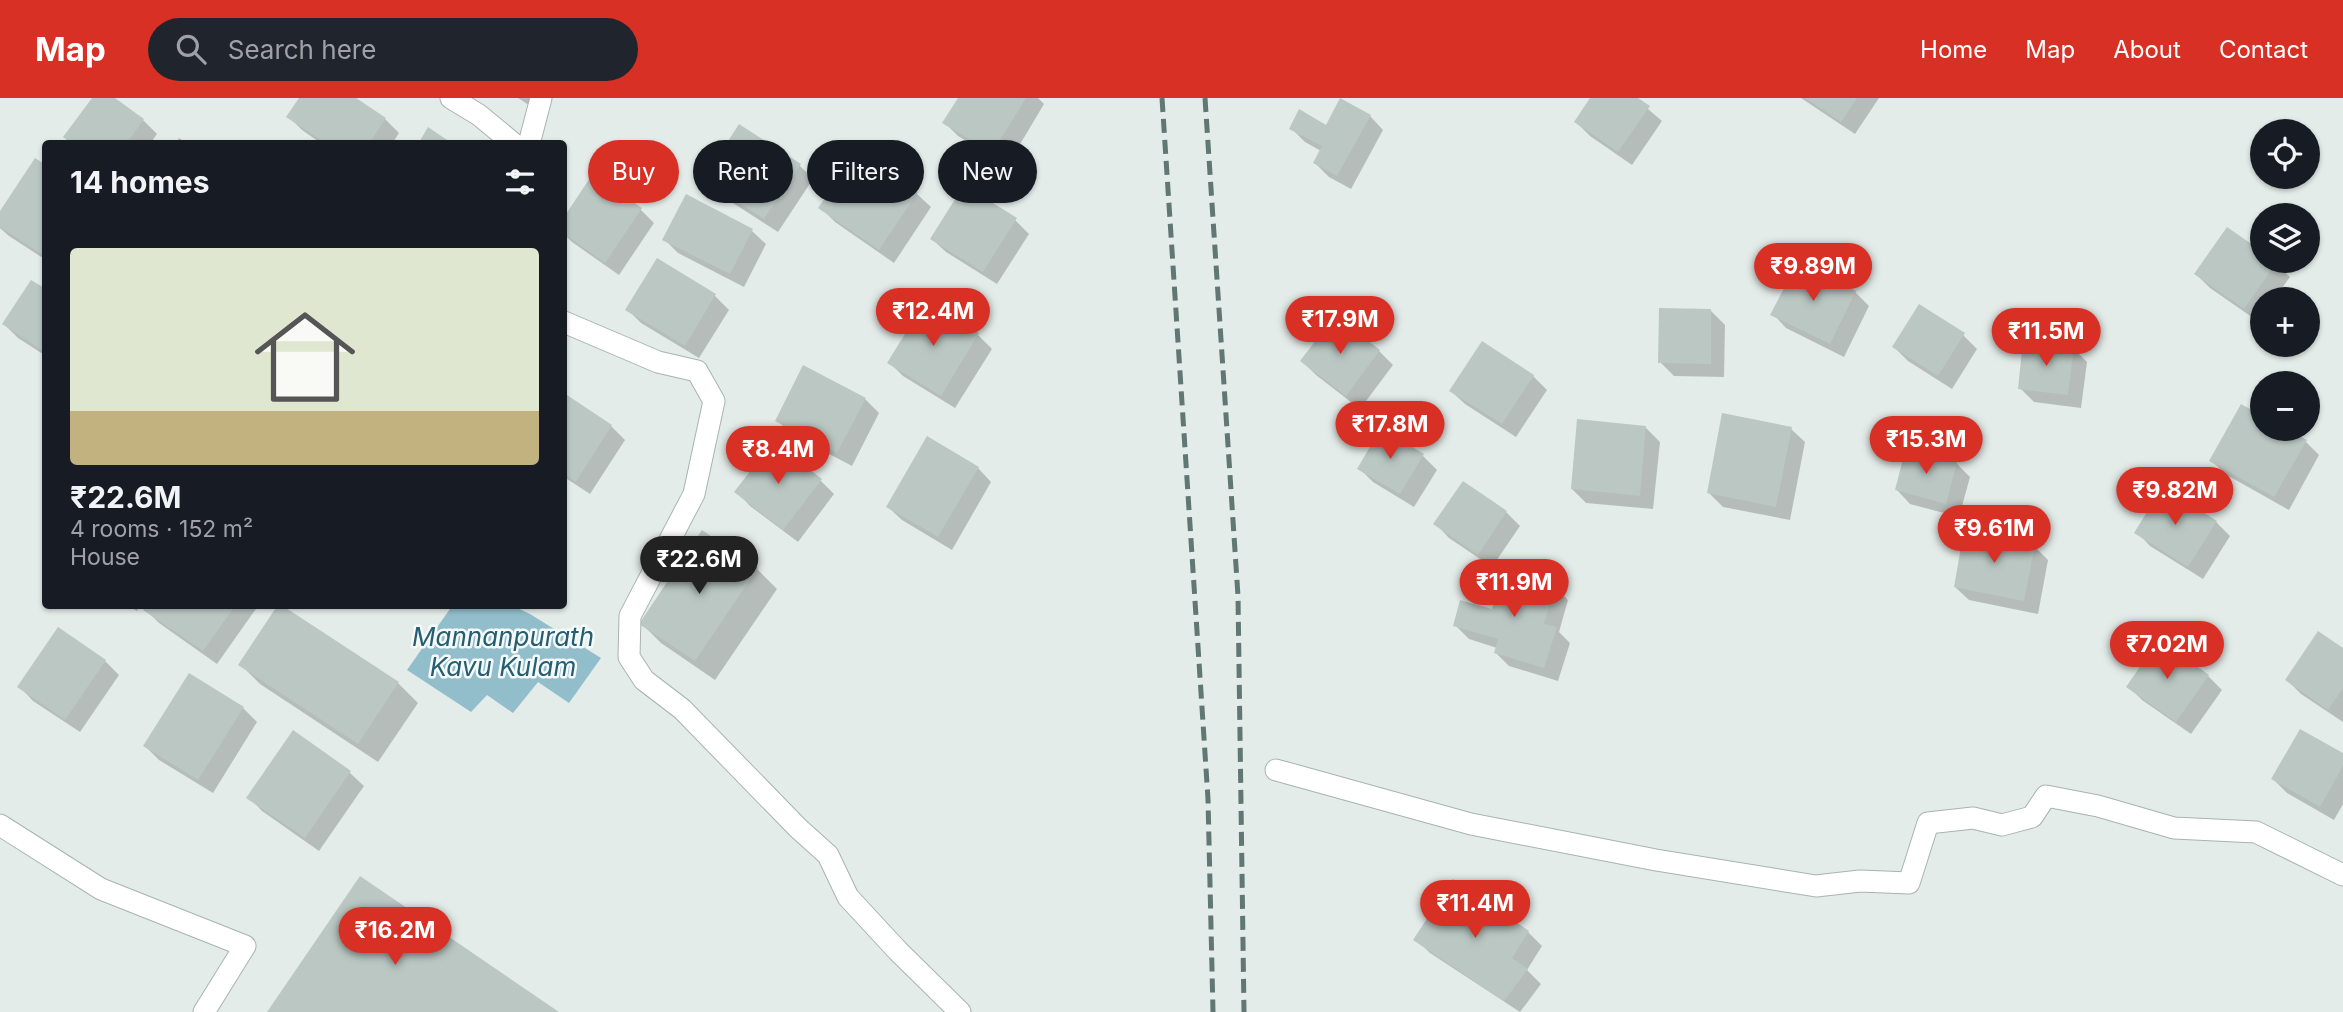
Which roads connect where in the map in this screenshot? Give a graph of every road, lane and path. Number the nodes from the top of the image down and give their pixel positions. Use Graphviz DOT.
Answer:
graph roads {
  1 [pos="451,98"];
  2 [pos="541,98"];
  3 [pos="509,140"];
  4 [pos="530,140"];
  5 [pos="567,323"];
  6 [pos="1276,770"];
  7 [pos="0,825"];
  8 [pos="2343,875"];
  9 [pos="204,1012"];
  10 [pos="960,1012"];
  1 -- 3 [label="street"];
  2 -- 4 [label="street"];
  5 -- 10 [label="street"];
  6 -- 8 [label="street"];
  7 -- 9 [label="street"];
}
